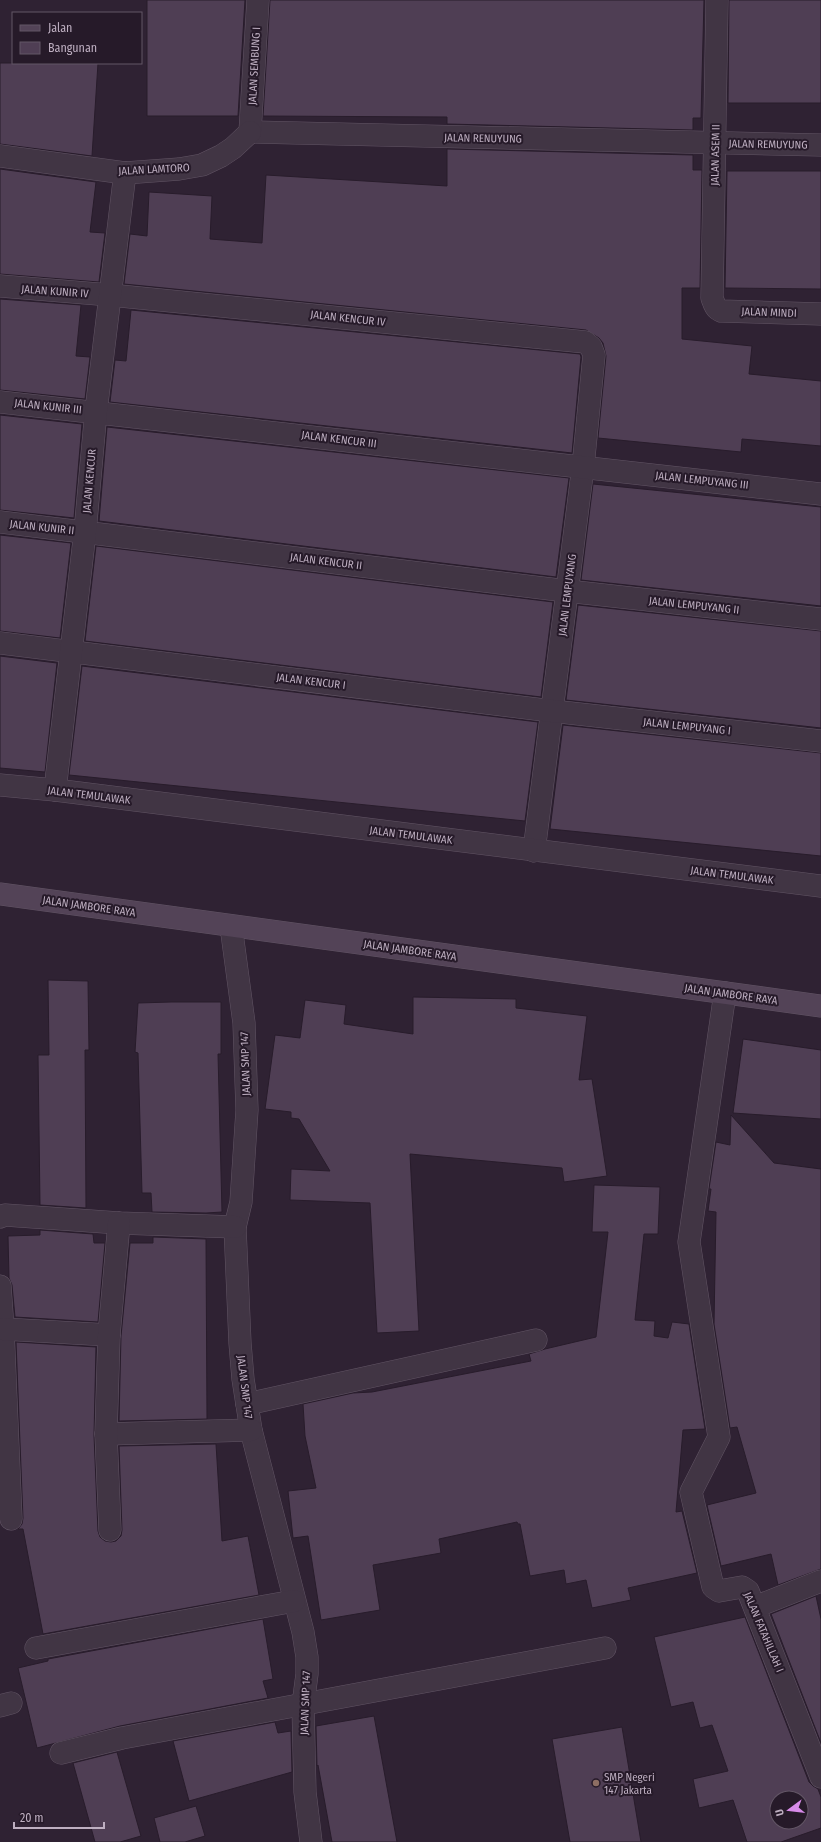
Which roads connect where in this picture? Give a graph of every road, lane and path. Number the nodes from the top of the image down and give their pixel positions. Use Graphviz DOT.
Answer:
graph roads {
  1 [pos="258,0"];
  2 [pos="717,0"];
  3 [pos="250,132"];
  4 [pos="715,144"];
  5 [pos="821,145"];
  6 [pos="0,156"];
  7 [pos="125,172"];
  8 [pos="0,286"];
  9 [pos="110,295"];
  10 [pos="717,309"];
  11 [pos="821,314"];
  12 [pos="585,342"];
  13 [pos="0,402"];
  14 [pos="96,411"];
  15 [pos="583,467"];
  16 [pos="821,494"];
  17 [pos="0,522"];
  18 [pos="85,532"];
  19 [pos="568,591"];
  20 [pos="821,619"];
  21 [pos="0,643"];
  22 [pos="70,651"];
  23 [pos="552,711"];
  24 [pos="821,741"];
  25 [pos="0,785"];
  26 [pos="55,790"];
  27 [pos="534,851"];
  28 [pos="821,886"];
  29 [pos="0,894"];
  30 [pos="231,926"];
  31 [pos="725,993"];
  32 [pos="821,1006"];
  33 [pos="0,1217"];
  34 [pos="119,1223"];
  35 [pos="235,1227"];
  36 [pos="0,1286"];
  37 [pos="3,1329"];
  38 [pos="109,1335"];
  39 [pos="536,1340"];
  40 [pos="247,1404"];
  41 [pos="251,1430"];
  42 [pos="106,1434"];
  43 [pos="11,1519"];
  44 [pos="110,1530"];
  45 [pos="821,1581"];
  46 [pos="294,1601"];
  47 [pos="755,1607"];
  48 [pos="36,1648"];
  49 [pos="605,1648"];
  50 [pos="303,1705"];
  51 [pos="61,1752"];
  52 [pos="821,1777"];
  53 [pos="311,1842"];
  1 -- 3 [label="street, JALAN SEMBUNG I"];
  2 -- 4 [label="street, JALAN ASEM II"];
  3 -- 4 [label="street, JALAN RENUYUNG"];
  3 -- 7 [label="street, JALAN LAMTORO"];
  4 -- 5 [label="street, JALAN REMUYUNG"];
  4 -- 10 [label="street, JALAN ASEM II"];
  6 -- 7 [label="street, JALAN LAMTORO"];
  7 -- 9 [label="street, JALAN KENCUR"];
  8 -- 9 [label="street, JALAN KUNIR IV"];
  9 -- 12 [label="street, JALAN KENCUR IV"];
  9 -- 14 [label="street, JALAN KENCUR"];
  10 -- 11 [label="street, JALAN MINDI"];
  12 -- 15 [label="street, JALAN LEMPUYANG"];
  13 -- 14 [label="street, JALAN KUNIR III"];
  14 -- 15 [label="street, JALAN KENCUR III"];
  14 -- 18 [label="street, JALAN KENCUR"];
  15 -- 16 [label="street, JALAN LEMPUYANG III"];
  15 -- 19 [label="street, JALAN LEMPUYANG"];
  17 -- 18 [label="street, JALAN KUNIR II"];
  18 -- 19 [label="street, JALAN KENCUR II"];
  18 -- 22 [label="street, JALAN KENCUR"];
  19 -- 20 [label="street, JALAN LEMPUYANG II"];
  19 -- 23 [label="street, JALAN LEMPUYANG"];
  21 -- 22 [label="street, JALAN KENCUR I"];
  22 -- 23 [label="street, JALAN KENCUR I"];
  22 -- 26 [label="street, JALAN KENCUR"];
  23 -- 24 [label="street, JALAN LEMPUYANG I"];
  23 -- 27 [label="street, JALAN LEMPUYANG"];
  25 -- 26 [label="street, JALAN TEMULAWAK"];
  26 -- 27 [label="street, JALAN TEMULAWAK"];
  27 -- 28 [label="street, JALAN TEMULAWAK"];
  29 -- 30 [label="street, JALAN JAMBORE RAYA"];
  30 -- 31 [label="street, JALAN JAMBORE RAYA"];
  30 -- 35 [label="street, JALAN SMP 147"];
  31 -- 32 [label="street, JALAN JAMBORE RAYA"];
  31 -- 47 [label="street, JALAN FATAHILLAH I"];
  33 -- 34 [label="street"];
  34 -- 35 [label="street"];
  34 -- 38 [label="street"];
  35 -- 40 [label="street, JALAN SMP 147"];
  36 -- 37 [label="street"];
  37 -- 38 [label="street"];
  37 -- 43 [label="street"];
  38 -- 42 [label="street"];
  39 -- 40 [label="street"];
  40 -- 41 [label="street, JALAN SMP 147"];
  41 -- 42 [label="street"];
  41 -- 46 [label="street, JALAN SMP 147"];
  42 -- 44 [label="street"];
  45 -- 47 [label="street"];
  46 -- 48 [label="street"];
  46 -- 50 [label="street, JALAN SMP 147"];
  47 -- 52 [label="street, JALAN FATAHILLAH I"];
  49 -- 50 [label="street"];
  50 -- 51 [label="street"];
  50 -- 53 [label="street, JALAN SMP 147"];
}
